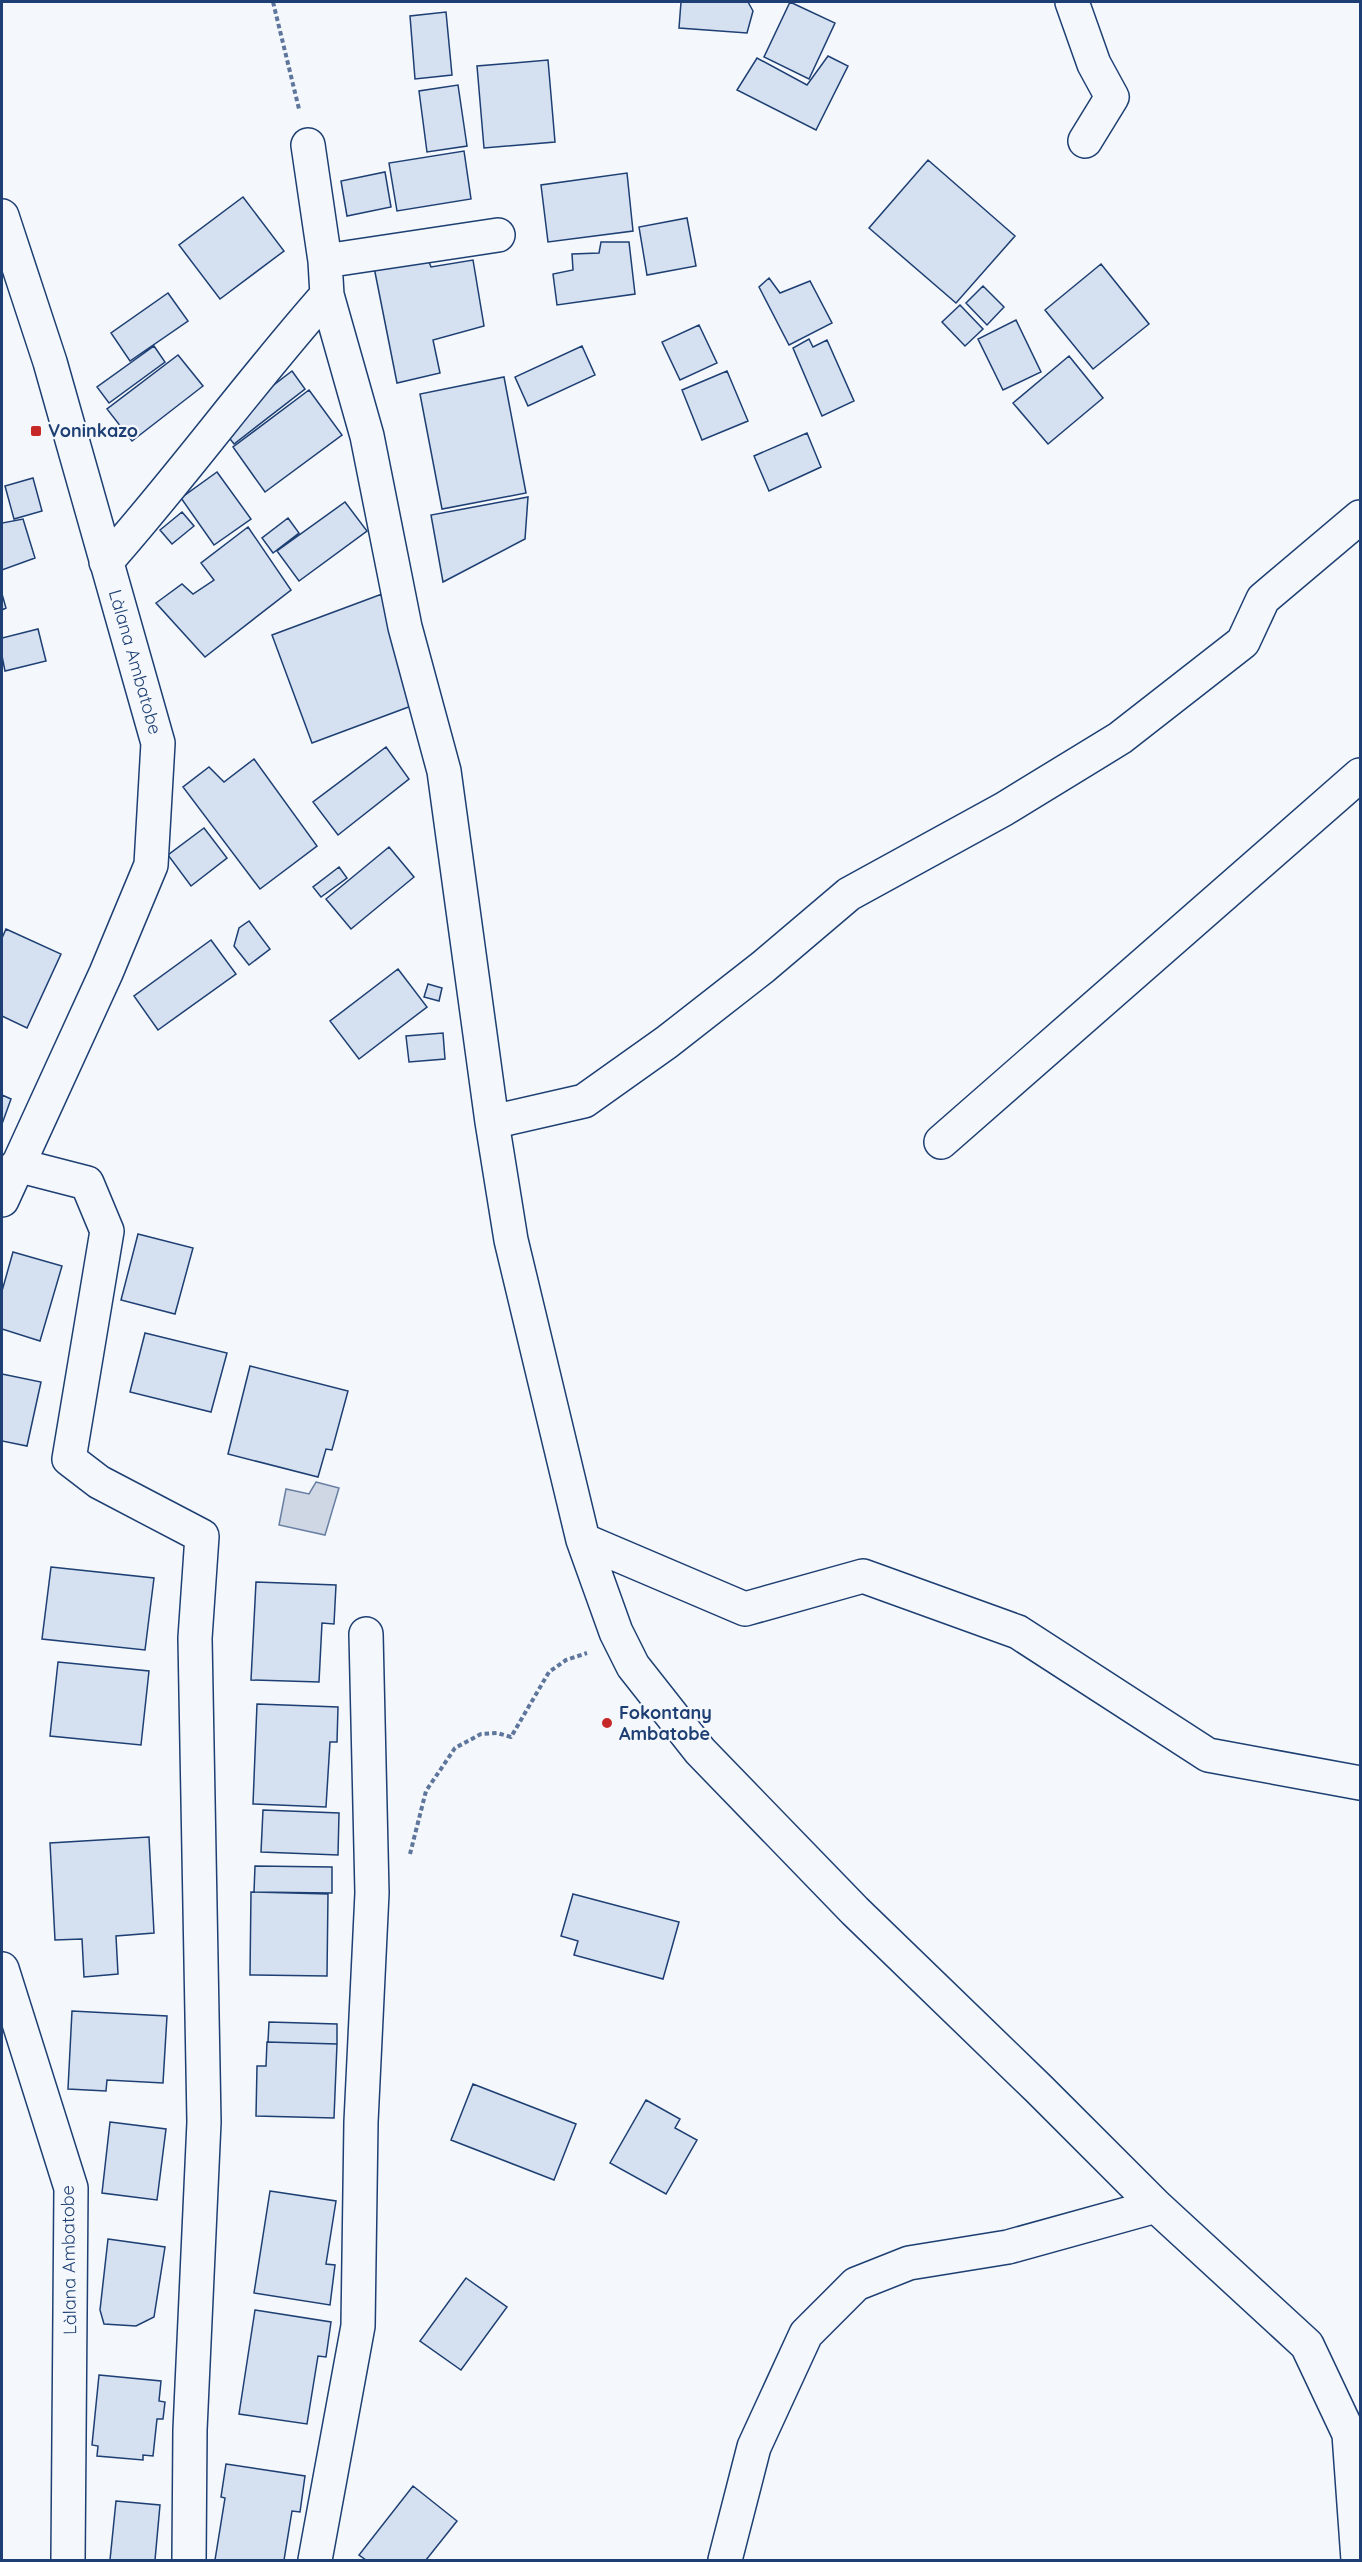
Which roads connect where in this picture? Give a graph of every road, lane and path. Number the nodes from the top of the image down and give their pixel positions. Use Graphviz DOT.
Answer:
graph roads {
  1 [pos="273,2"];
  2 [pos="1072,2"];
  3 [pos="1085,141"];
  4 [pos="308,145"];
  5 [pos="2,216"];
  6 [pos="498,235"];
  7 [pos="325,261"];
  8 [pos="327,295"];
  9 [pos="1360,517"];
  10 [pos="106,562"];
  11 [pos="1360,775"];
  12 [pos="492,1122"];
  13 [pos="941,1142"];
  14 [pos="17,1166"];
  15 [pos="2,1200"];
  16 [pos="583,1540"];
  17 [pos="366,1634"];
  18 [pos="597,1649"];
  19 [pos="1360,1783"];
  20 [pos="410,1858"];
  21 [pos="2,1969"];
  22 [pos="1156,2206"];
  23 [pos="68,2560"];
  24 [pos="189,2560"];
  25 [pos="315,2560"];
  26 [pos="725,2560"];
  27 [pos="1358,2560"];
  1 -- 4 [label="path"];
  2 -- 3 [label="street"];
  4 -- 7 [label="street"];
  5 -- 10 [label="street, Làlana Ambatobe"];
  6 -- 7 [label="street"];
  7 -- 8 [label="street"];
  8 -- 10 [label="street"];
  8 -- 12 [label="street"];
  9 -- 12 [label="street"];
  10 -- 14 [label="street, Làlana Ambatobe"];
  11 -- 13 [label="street"];
  12 -- 16 [label="street"];
  14 -- 15 [label="street, Làlana Ambatobe"];
  14 -- 24 [label="street"];
  16 -- 19 [label="street"];
  16 -- 22 [label="street"];
  17 -- 25 [label="street"];
  18 -- 20 [label="path"];
  21 -- 23 [label="street, Làlana Ambatobe"];
  22 -- 26 [label="street"];
  22 -- 27 [label="street"];
}
